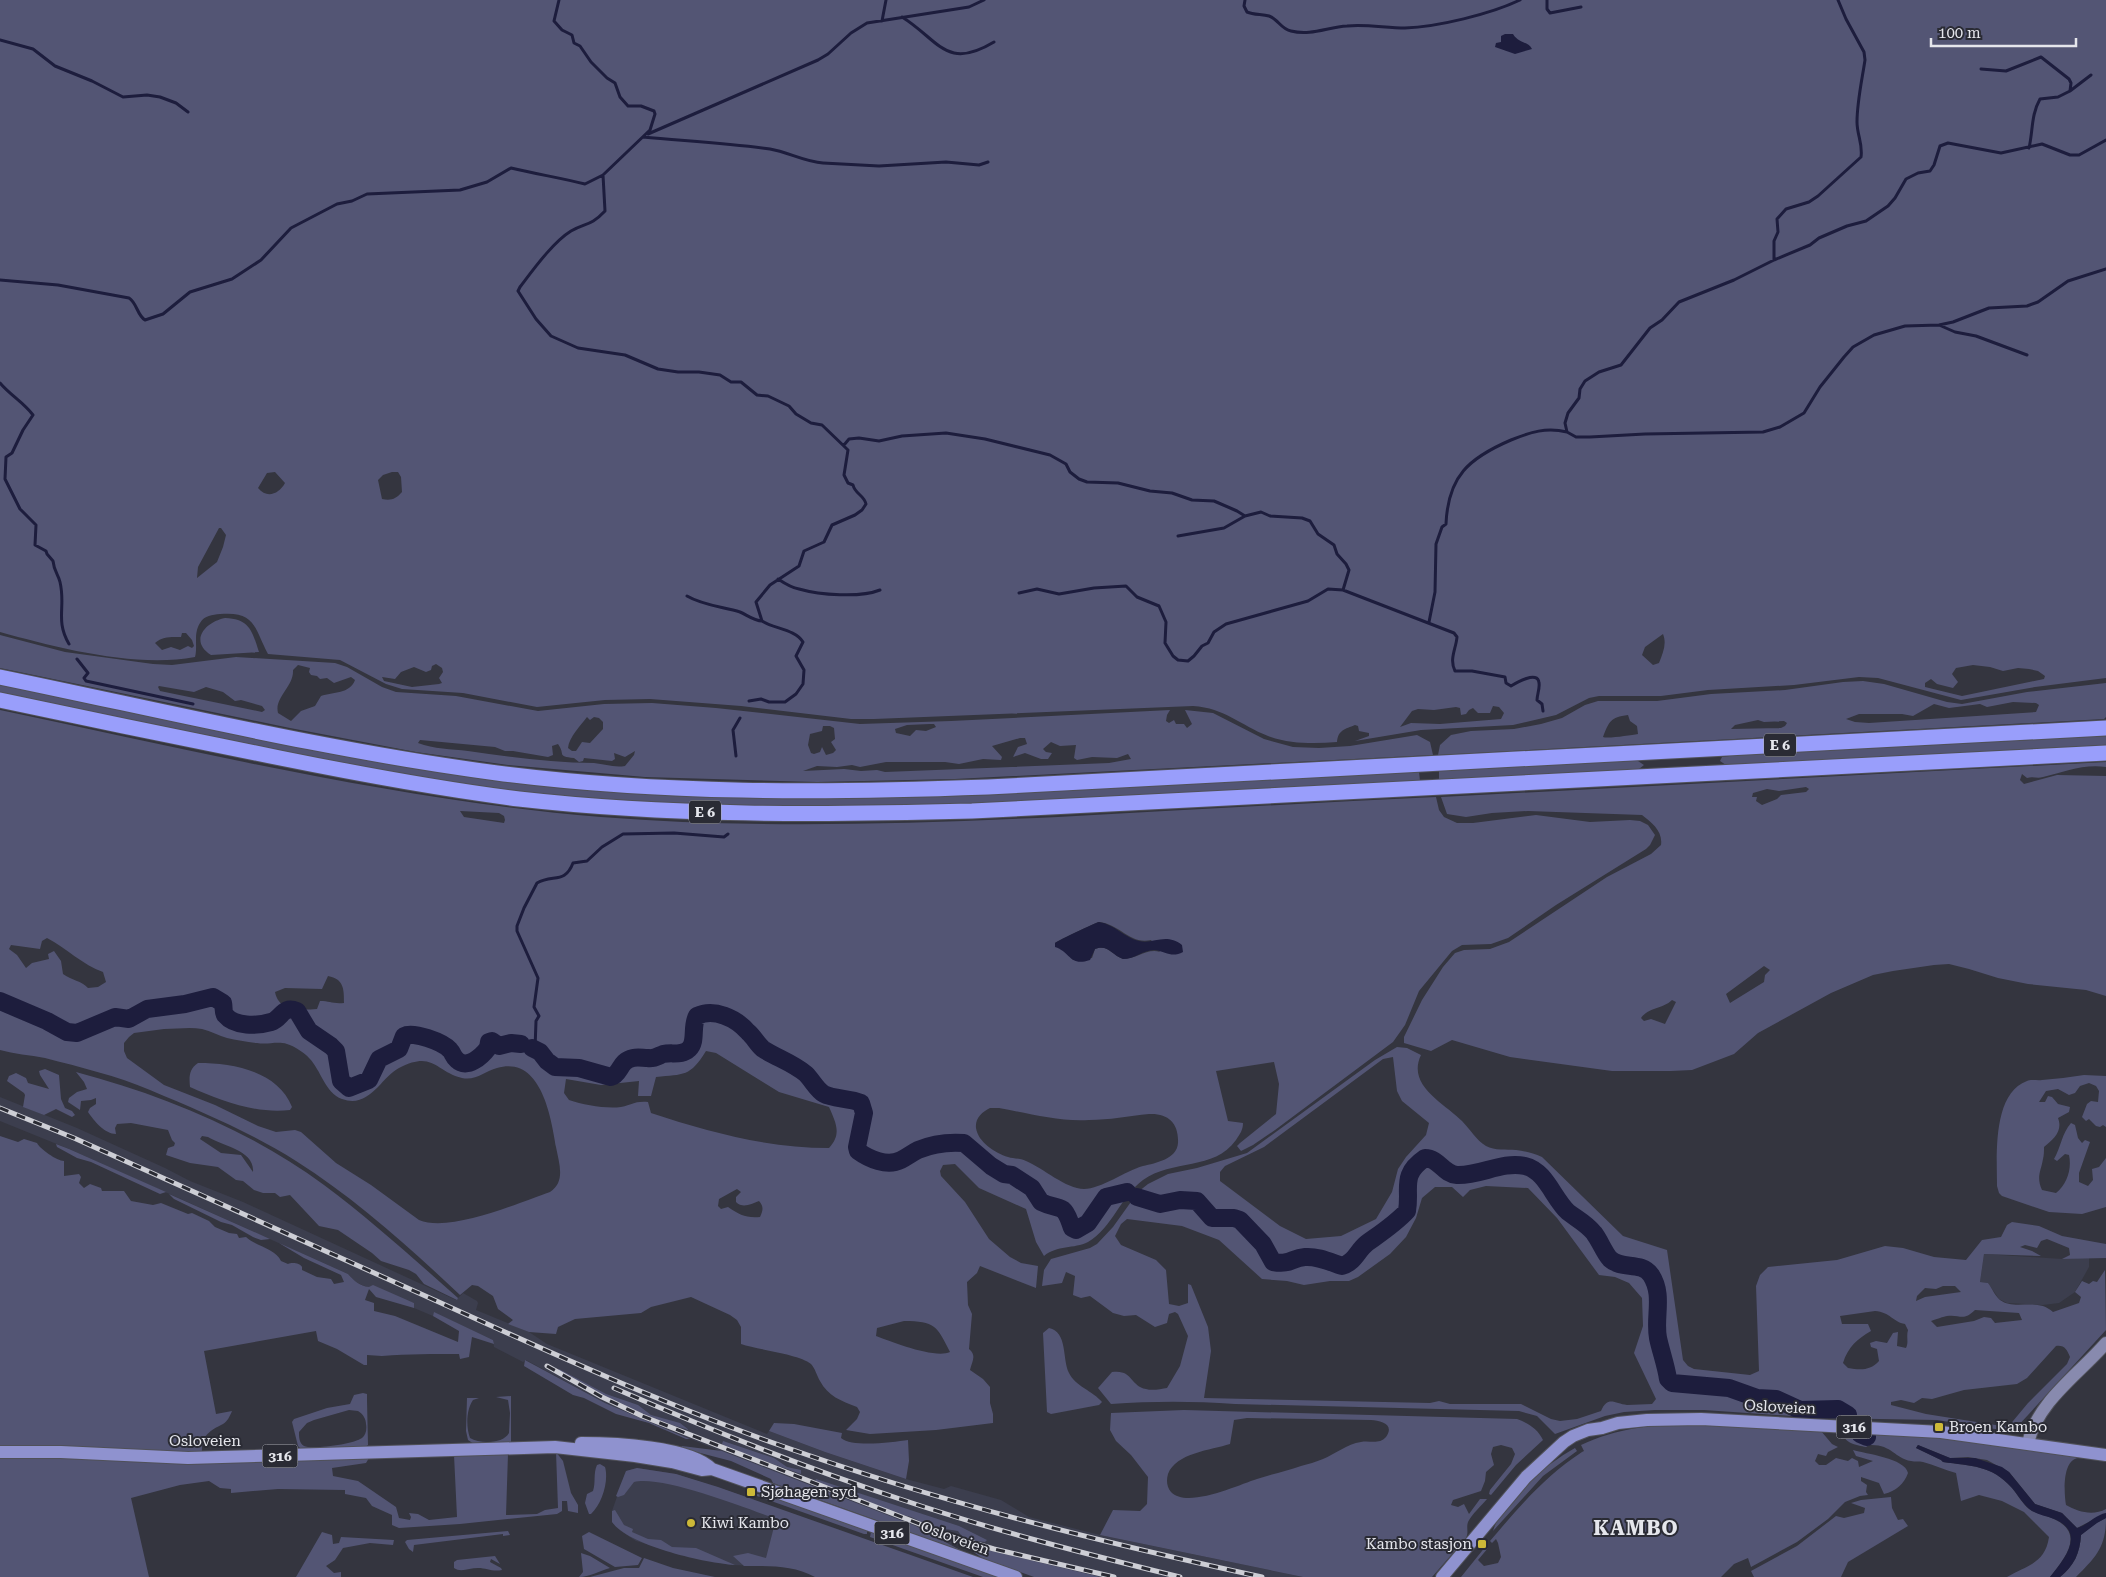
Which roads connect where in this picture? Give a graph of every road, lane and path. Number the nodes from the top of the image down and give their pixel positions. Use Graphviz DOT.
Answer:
graph roads {
  1 [pos="0,677"];
  2 [pos="0,700"];
  3 [pos="2106,728"];
  4 [pos="2106,753"];
  5 [pos="2106,1343"];
  6 [pos="2028,1443"];
  7 [pos="0,1452"];
  8 [pos="2106,1455"];
  9 [pos="1016,1577"];
  10 [pos="1442,1577"];
  1 -- 3 [label="highway, E 6"];
  2 -- 4 [label="highway, E 6"];
  5 -- 6 [label="street"];
  6 -- 8 [label="main road, Osloveien / 316"];
  6 -- 10 [label="main road, Osloveien / 316"];
  7 -- 9 [label="main road, Osloveien / 316"];
}
